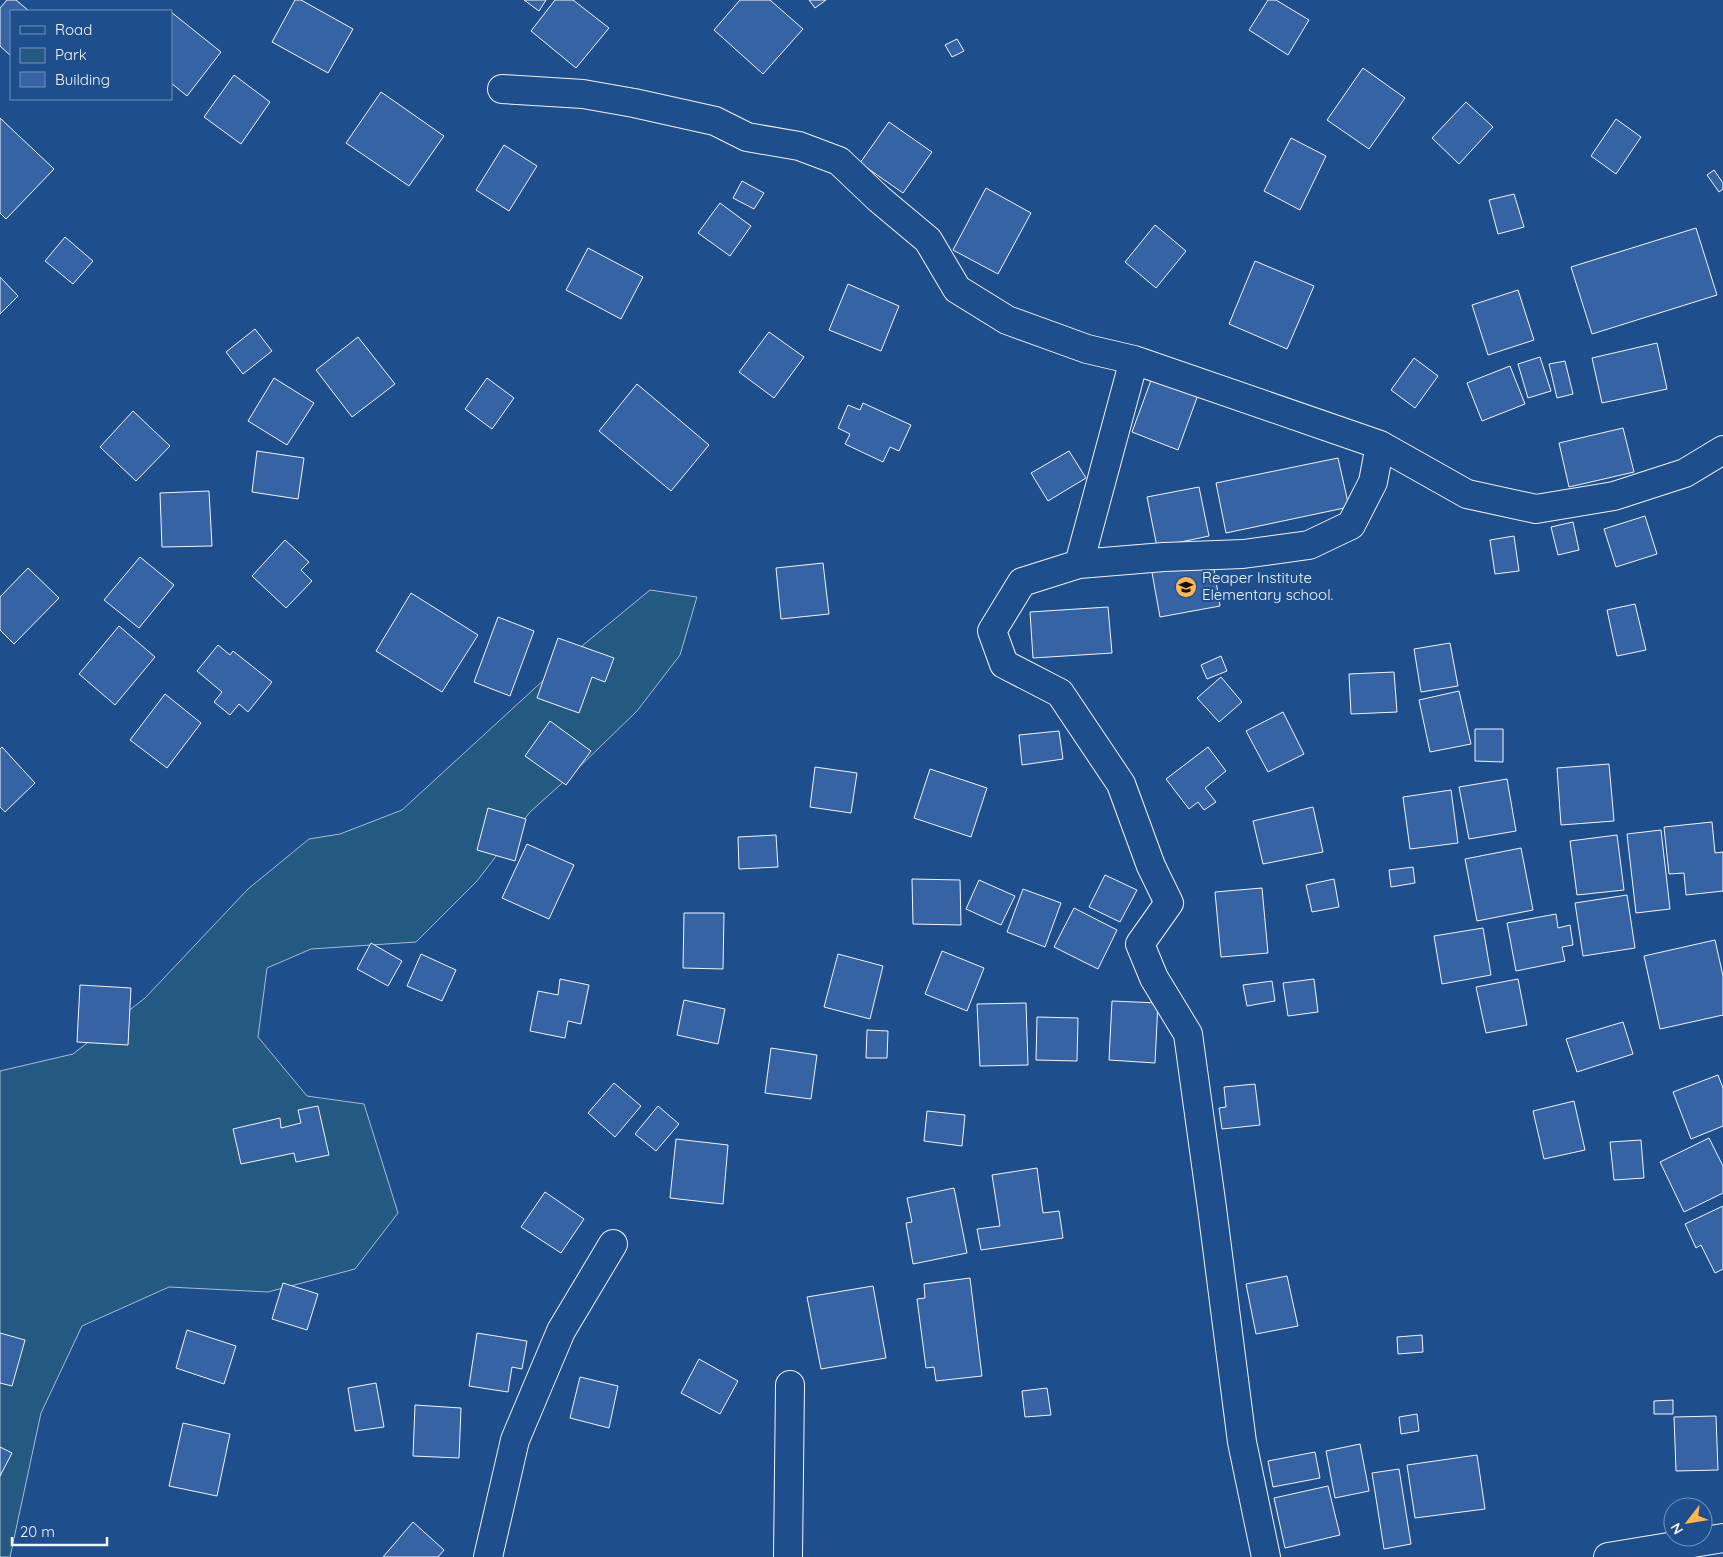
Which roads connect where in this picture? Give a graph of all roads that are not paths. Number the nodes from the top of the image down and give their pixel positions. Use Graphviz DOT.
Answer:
graph roads {
  1 [pos="502,89"];
  2 [pos="1134,360"];
  3 [pos="1380,445"];
  4 [pos="1723,450"];
  5 [pos="1079,564"];
  6 [pos="613,1244"];
  7 [pos="790,1384"];
  8 [pos="1723,1538"];
  9 [pos="1668,1552"];
  10 [pos="488,1557"];
  11 [pos="788,1557"];
  12 [pos="1266,1557"];
  13 [pos="1608,1557"];
  1 -- 2 [label="street"];
  2 -- 3 [label="street"];
  2 -- 5 [label="street"];
  3 -- 4 [label="street"];
  3 -- 5 [label="street"];
  5 -- 12 [label="street"];
  6 -- 10 [label="street"];
  7 -- 11 [label="street"];
  8 -- 9 [label="street"];
  9 -- 13 [label="street"];
}
